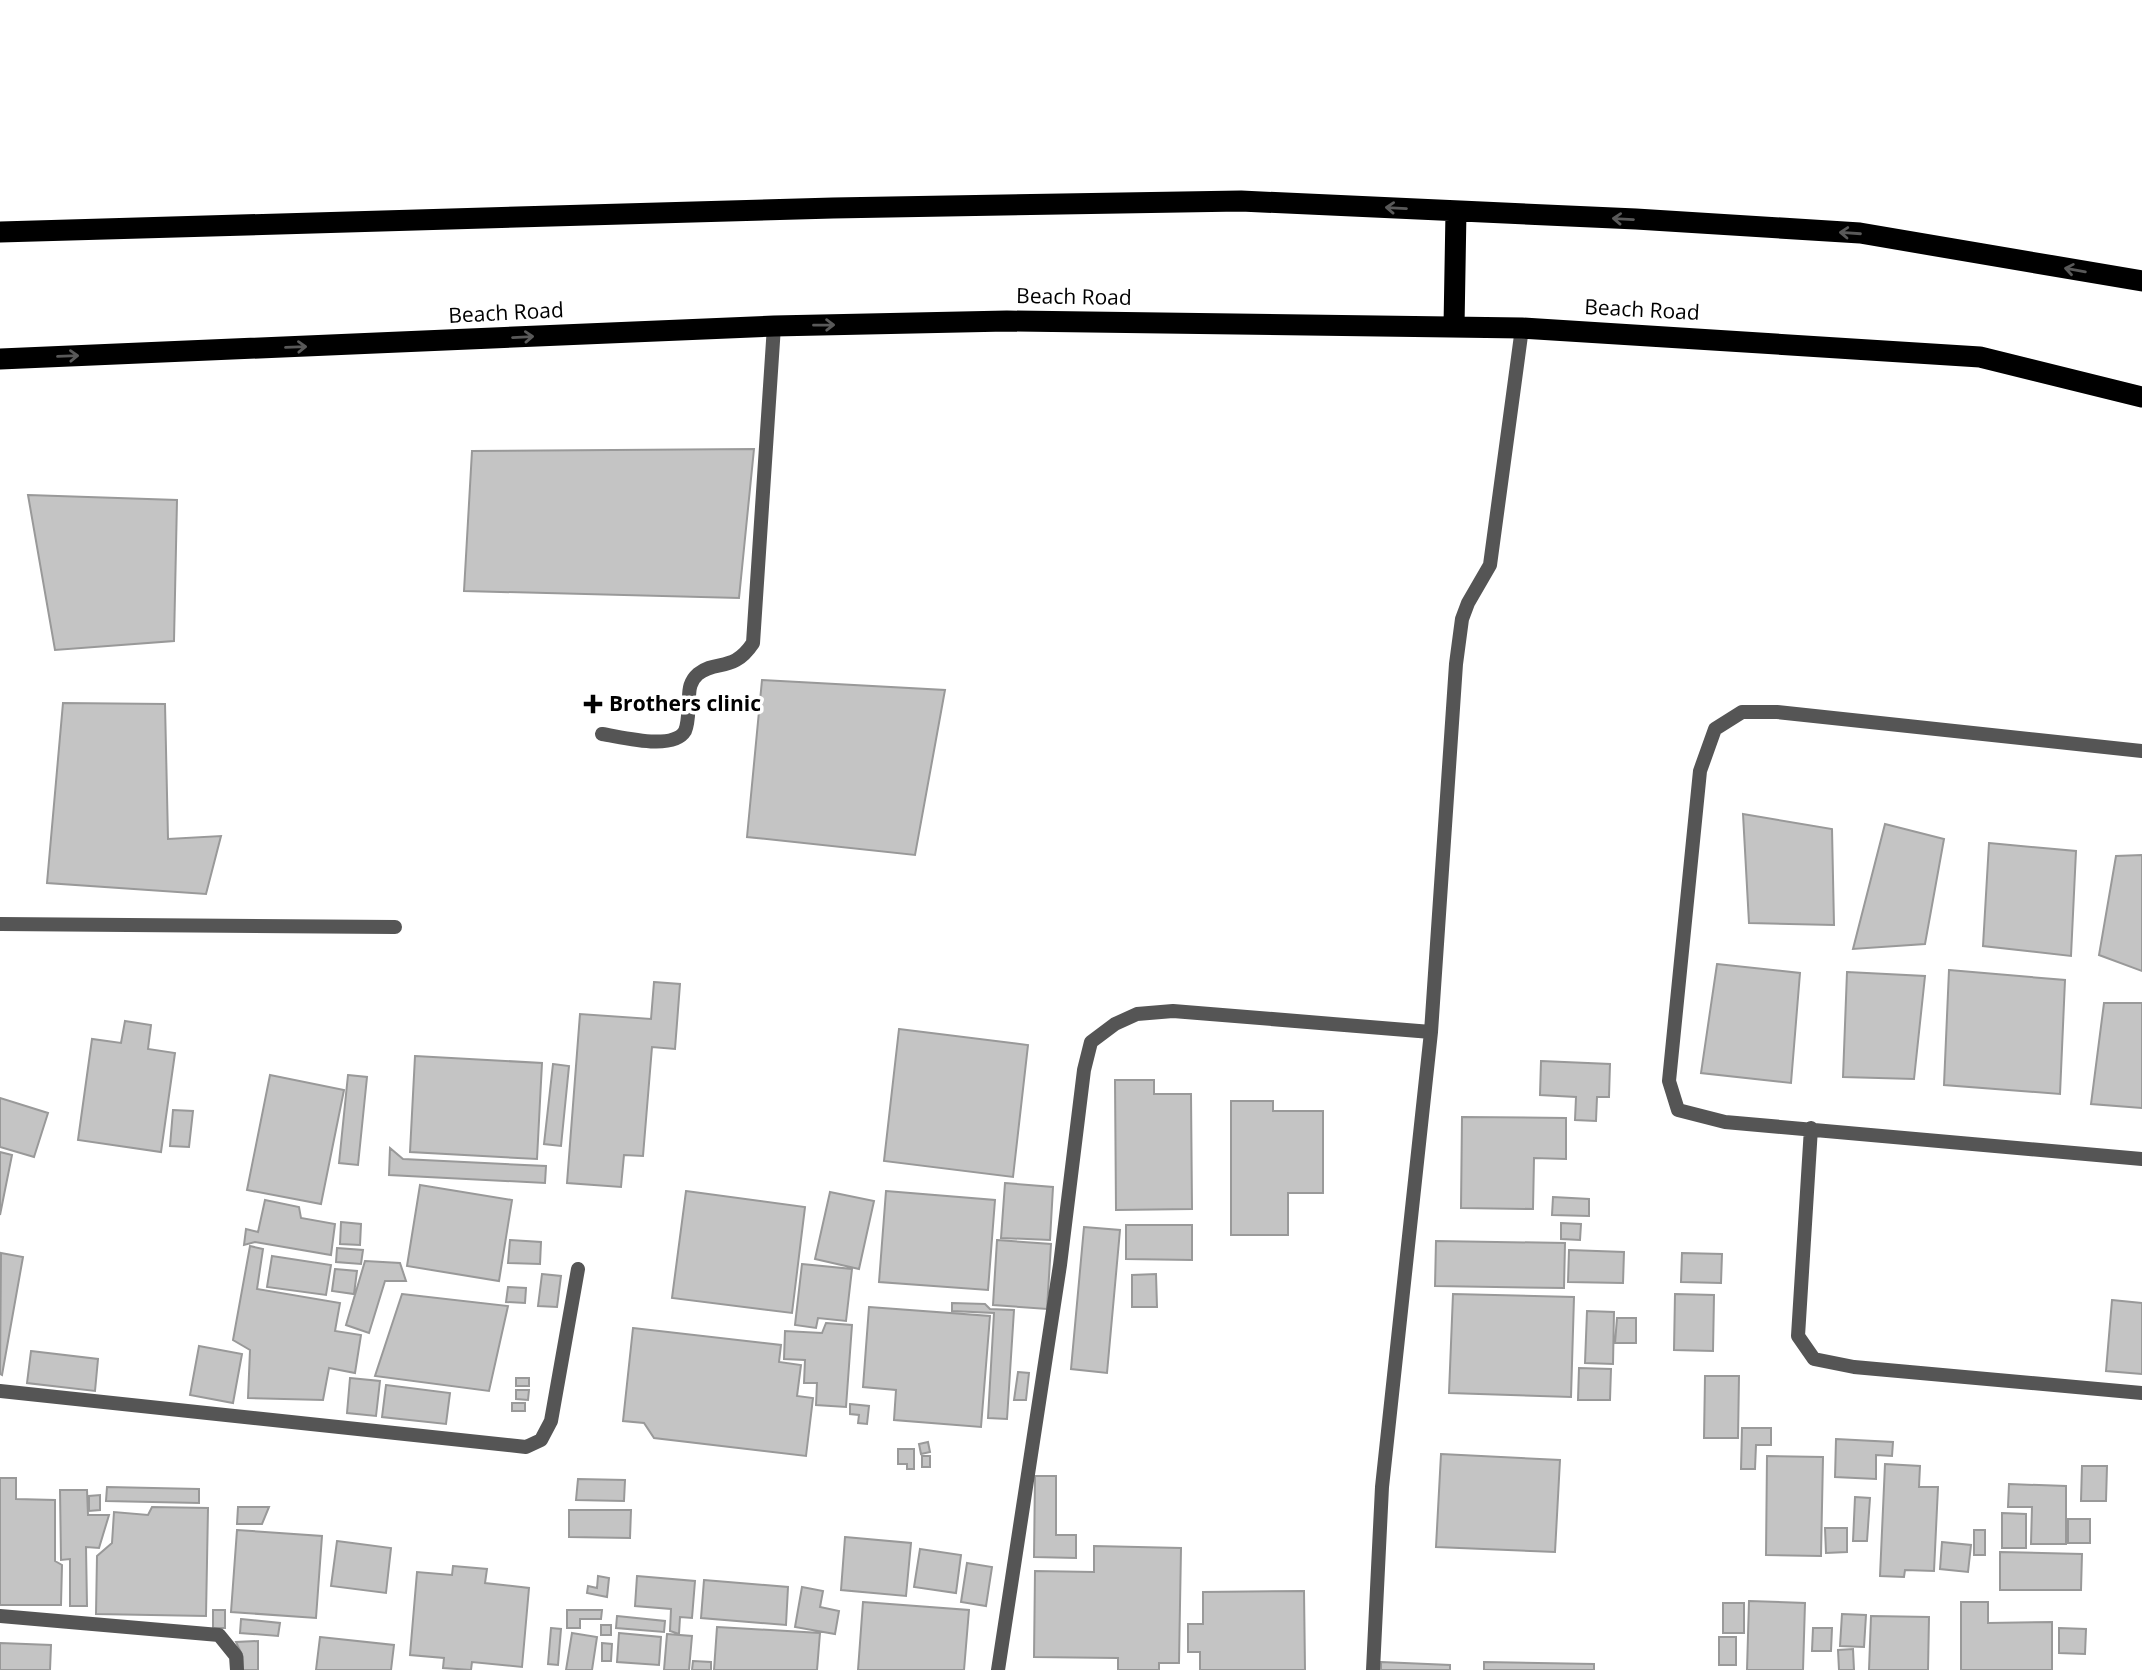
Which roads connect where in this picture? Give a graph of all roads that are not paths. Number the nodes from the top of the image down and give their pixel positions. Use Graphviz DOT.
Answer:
graph roads {
  1 [pos="1456,211"];
  2 [pos="0,232"];
  3 [pos="2142,281"];
  4 [pos="774,326"];
  5 [pos="1454,327"];
  6 [pos="1522,328"];
  7 [pos="0,359"];
  8 [pos="2142,397"];
  9 [pos="602,734"];
  10 [pos="2142,751"];
  11 [pos="0,924"];
  12 [pos="395,927"];
  13 [pos="1431,1032"];
  14 [pos="1811,1128"];
  15 [pos="2142,1159"];
  16 [pos="578,1269"];
  17 [pos="0,1391"];
  18 [pos="2142,1393"];
  19 [pos="0,1616"];
  20 [pos="237,1670"];
  21 [pos="998,1670"];
  22 [pos="1373,1670"];
  1 -- 2 [label="highway, one-way"];
  3 -- 1 [label="highway, one-way"];
  1 -- 5 [label="highway"];
  4 -- 5 [label="highway, Beach Road, one-way"];
  7 -- 4 [label="highway, Beach Road, one-way"];
  4 -- 9 [label="street"];
  5 -- 6 [label="highway, Beach Road"];
  6 -- 8 [label="highway, Beach Road"];
  6 -- 13 [label="street"];
  10 -- 14 [label="street"];
  11 -- 12 [label="street"];
  13 -- 21 [label="street"];
  13 -- 22 [label="street"];
  14 -- 15 [label="street"];
  14 -- 18 [label="street"];
  16 -- 17 [label="street"];
  19 -- 20 [label="street"];
}
